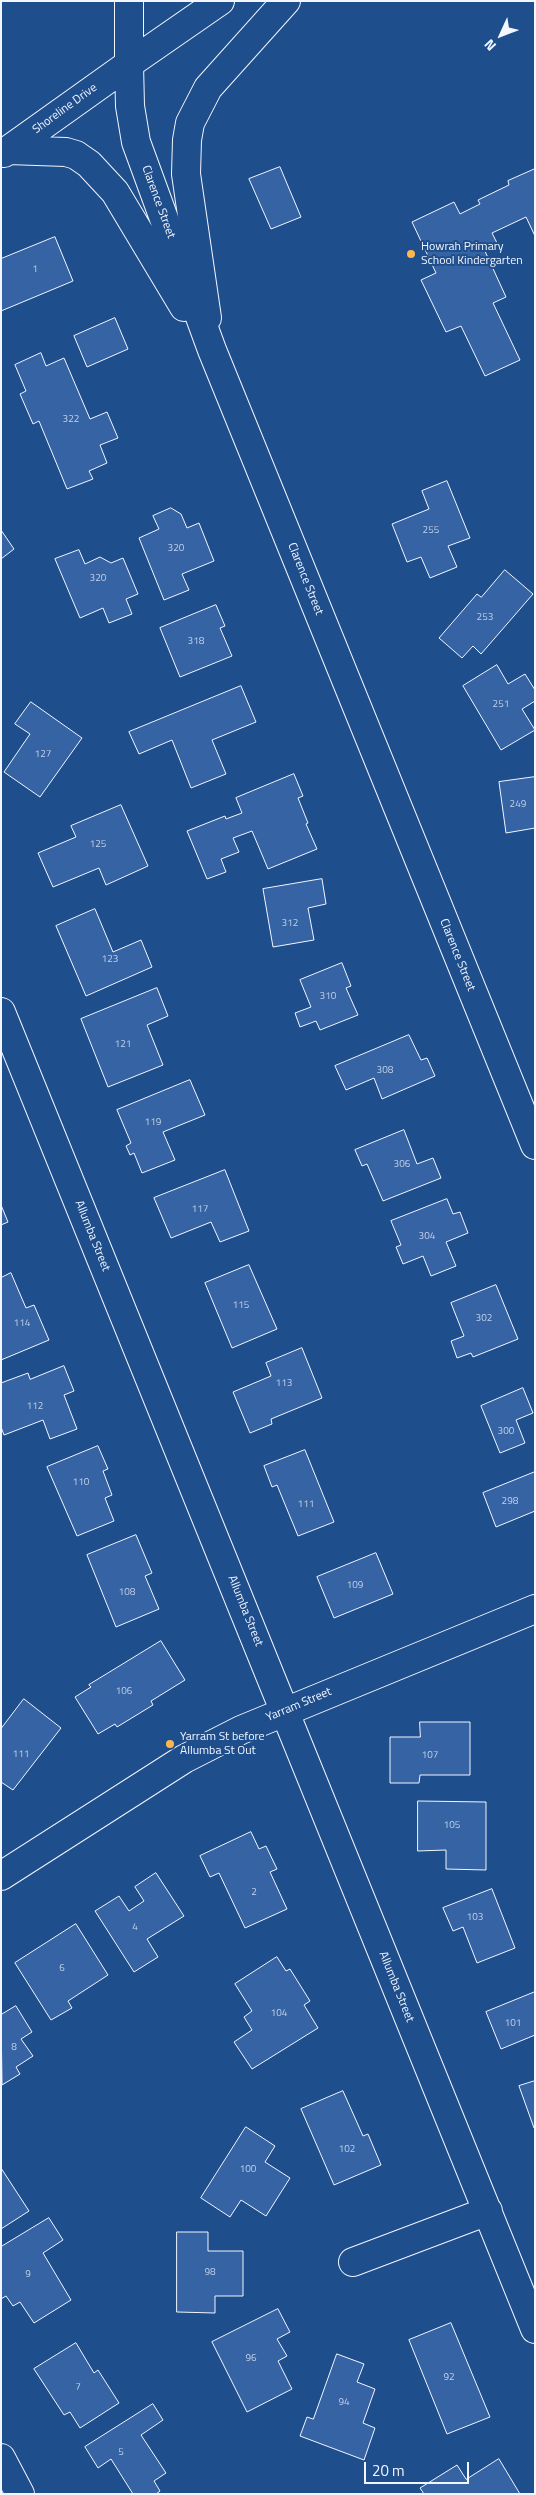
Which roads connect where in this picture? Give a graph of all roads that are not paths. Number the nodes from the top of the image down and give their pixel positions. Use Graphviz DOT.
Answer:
graph roads {
  1 [pos="129,1"];
  2 [pos="220,1"];
  3 [pos="286,1"];
  4 [pos="129,64"];
  5 [pos="4,152"];
  6 [pos="212,350"];
  7 [pos="1,1012"];
  8 [pos="535,1145"];
  9 [pos="535,1609"];
  10 [pos="284,1711"];
  11 [pos="1,1876"];
  12 [pos="488,2211"];
  13 [pos="353,2262"];
  14 [pos="535,2329"];
  15 [pos="1,2458"];
  16 [pos="13,2491"];
  1 -- 4 [label="street, Clarence Street"];
  2 -- 4 [label="street, Shoreline Drive"];
  3 -- 6 [label="street"];
  4 -- 5 [label="street, Shoreline Drive"];
  4 -- 6 [label="street, Clarence Street"];
  5 -- 6 [label="street"];
  6 -- 8 [label="street, Clarence Street"];
  7 -- 10 [label="street, Allumba Street"];
  9 -- 10 [label="street, Yarram Street"];
  10 -- 11 [label="street, Yarram Street"];
  10 -- 12 [label="street, Allumba Street"];
  12 -- 13 [label="street"];
  12 -- 14 [label="street, Allumba Street"];
  15 -- 16 [label="street"];
}
